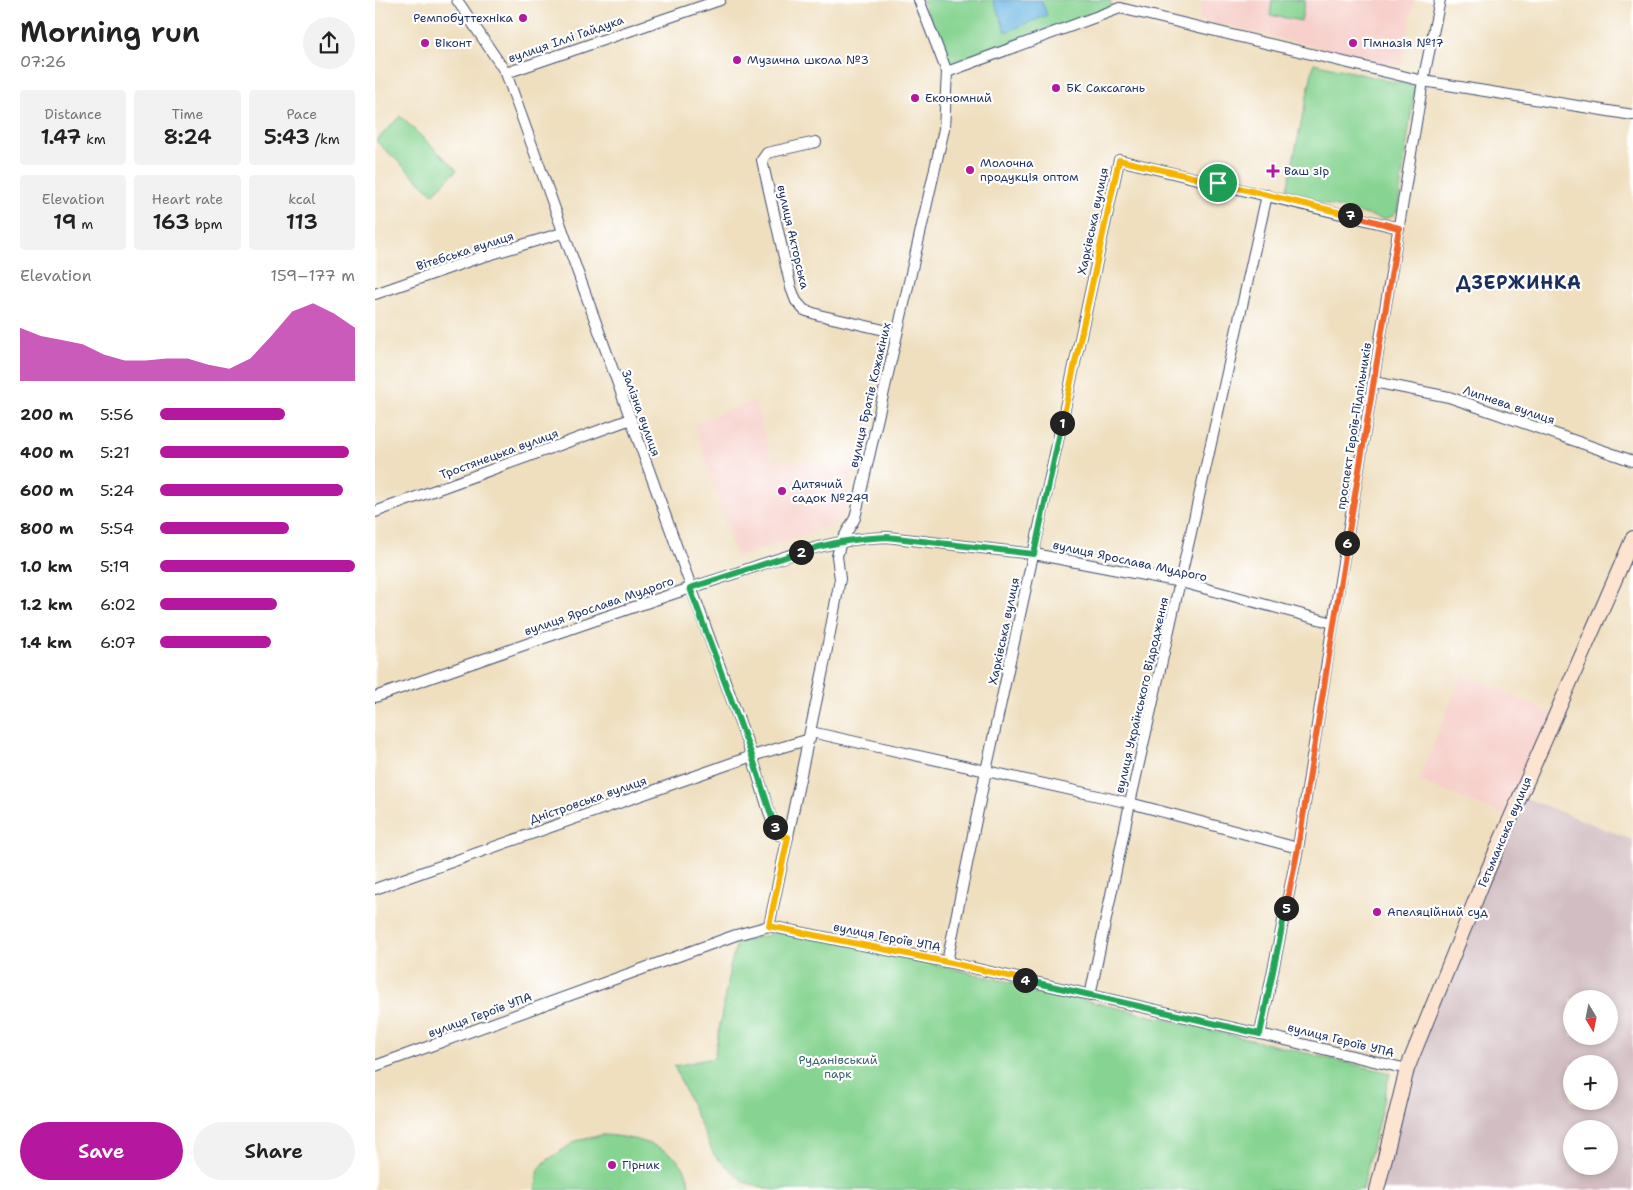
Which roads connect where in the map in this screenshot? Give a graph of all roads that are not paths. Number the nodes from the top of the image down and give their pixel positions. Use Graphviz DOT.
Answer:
graph roads {
  1 [pos="457,0"];
  2 [pos="720,0"];
  3 [pos="919,0"];
  4 [pos="1440,0"];
  5 [pos="702,3"];
  6 [pos="1119,4"];
  7 [pos="506,72"];
  8 [pos="947,72"];
  9 [pos="1423,81"];
  10 [pos="1633,115"];
  11 [pos="816,142"];
  12 [pos="1267,195"];
  13 [pos="1399,228"];
  14 [pos="562,233"];
  15 [pos="375,294"];
  16 [pos="897,333"];
  17 [pos="1374,382"];
  18 [pos="631,419"];
  19 [pos="1633,461"];
  20 [pos="375,512"];
  21 [pos="1633,538"];
  22 [pos="841,542"];
  23 [pos="1034,554"];
  24 [pos="1181,582"];
  25 [pos="690,588"];
  26 [pos="1333,623"];
  27 [pos="375,697"];
  28 [pos="810,735"];
  29 [pos="752,756"];
  30 [pos="986,771"];
  31 [pos="1130,803"];
  32 [pos="788,837"];
  33 [pos="1298,848"];
  34 [pos="375,889"];
  35 [pos="769,926"];
  36 [pos="947,962"];
  37 [pos="1090,996"];
  38 [pos="1260,1034"];
  39 [pos="375,1066"];
  40 [pos="1407,1069"];
  41 [pos="1377,1190"];
  1 -- 7 [label="street, Залізна вулиця"];
  2 -- 5 [label="street, вулиця Іллі Гайдука"];
  3 -- 8 [label="street"];
  4 -- 9 [label="street, проспект Героїв-Підпільників"];
  5 -- 7 [label="street, вулиця Іллі Гайдука"];
  6 -- 8 [label="street"];
  6 -- 9 [label="street"];
  7 -- 14 [label="street, Залізна вулиця"];
  8 -- 16 [label="street, вулиця Братів Кожакіних"];
  9 -- 10 [label="street"];
  9 -- 13 [label="street, проспект Героїв-Підпільників"];
  11 -- 16 [label="street, вулиця Акторська"];
  12 -- 13 [label="street"];
  12 -- 23 [label="street, Харківська вулиця"];
  12 -- 24 [label="street, вулиця Українського Відродження"];
  13 -- 17 [label="street, проспект Героїв-Підпільників"];
  14 -- 15 [label="street, Вітебська вулиця"];
  14 -- 18 [label="street, Залізна вулиця"];
  16 -- 22 [label="street, вулиця Братів Кожакіних"];
  17 -- 19 [label="street, Липнева вулиця"];
  17 -- 26 [label="street, проспект Героїв-Підпільників"];
  18 -- 20 [label="street, Тростянецька вулиця"];
  18 -- 25 [label="street, Залізна вулиця"];
  21 -- 40 [label="street, Гетьманська вулиця"];
  22 -- 23 [label="street, вулиця Ярослава Мудрого"];
  22 -- 25 [label="street, вулиця Ярослава Мудрого"];
  22 -- 28 [label="street, вулиця Братів Кожакіних"];
  23 -- 24 [label="street, вулиця Ярослава Мудрого"];
  23 -- 30 [label="street, Харківська вулиця"];
  24 -- 26 [label="street, вулиця Ярослава Мудрого"];
  24 -- 31 [label="street, вулиця Українського Відродження"];
  25 -- 27 [label="street, вулиця Ярослава Мудрого"];
  25 -- 29 [label="street, Залізна вулиця"];
  26 -- 33 [label="street, проспект Героїв-Підпільників"];
  28 -- 29 [label="street, Дністровська вулиця"];
  28 -- 30 [label="street"];
  28 -- 32 [label="street, вулиця Братів Кожакіних"];
  29 -- 32 [label="street, Залізна вулиця"];
  29 -- 34 [label="street, Дністровська вулиця"];
  30 -- 31 [label="street"];
  30 -- 36 [label="street, Харківська вулиця"];
  31 -- 33 [label="street"];
  31 -- 37 [label="street, вулиця Українського Відродження"];
  32 -- 35 [label="street, вулиця Братів Кожакіних"];
  33 -- 38 [label="street, проспект Героїв-Підпільників"];
  35 -- 36 [label="street, вулиця Героїв УПА"];
  35 -- 39 [label="street, вулиця Героїв УПА"];
  36 -- 37 [label="street, вулиця Героїв УПА"];
  37 -- 38 [label="street, вулиця Героїв УПА"];
  38 -- 40 [label="street, вулиця Героїв УПА"];
  40 -- 41 [label="street, Гетьманська вулиця"];
}
